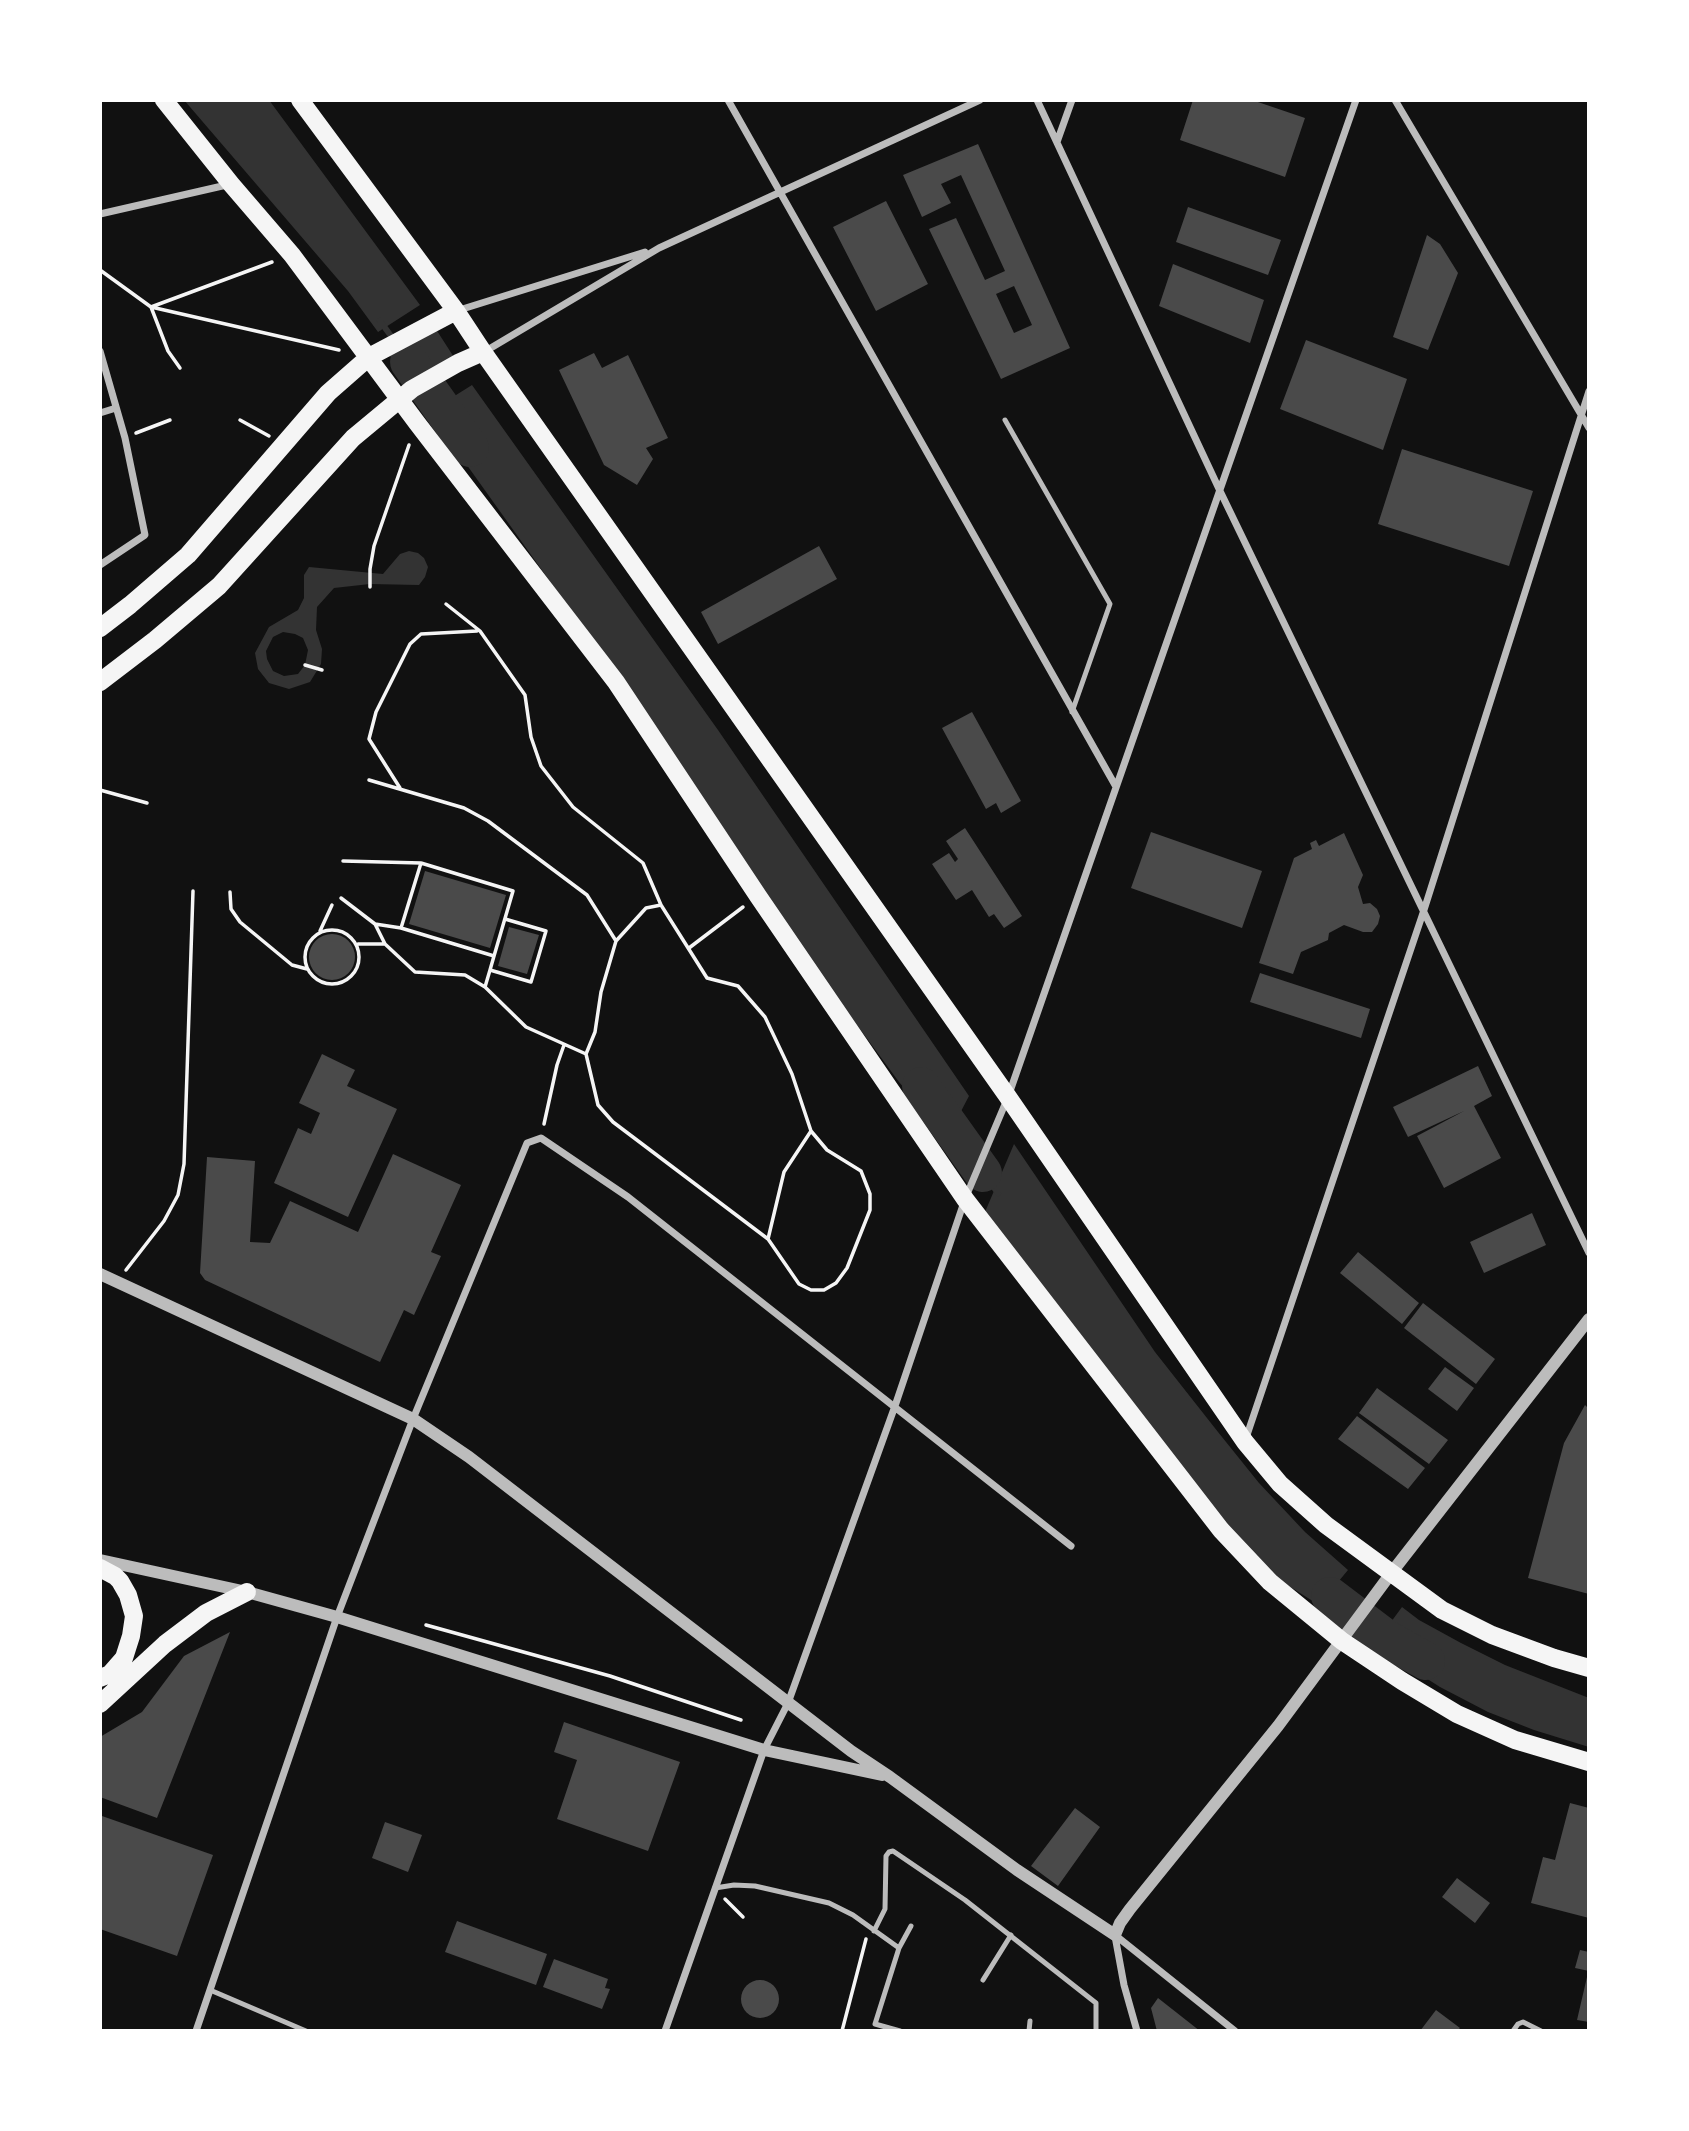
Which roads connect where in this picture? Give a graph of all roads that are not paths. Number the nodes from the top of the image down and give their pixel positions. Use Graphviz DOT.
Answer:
graph roads {
  1 [pos="164,100"];
  2 [pos="300,100"];
  3 [pos="728,100"];
  4 [pos="980,100"];
  5 [pos="1037,100"];
  6 [pos="1072,100"];
  7 [pos="1356,100"];
  8 [pos="1395,100"];
  9 [pos="1057,142"];
  10 [pos="232,184"];
  11 [pos="781,194"];
  12 [pos="100,214"];
  13 [pos="659,248"];
  14 [pos="456,310"];
  15 [pos="100,351"];
  16 [pos="483,352"];
  17 [pos="369,357"];
  18 [pos="1589,391"];
  19 [pos="405,394"];
  20 [pos="116,408"];
  21 [pos="100,412"];
  22 [pos="1581,414"];
  23 [pos="1005,420"];
  24 [pos="1589,428"];
  25 [pos="1220,491"];
  26 [pos="100,565"];
  27 [pos="100,628"];
  28 [pos="100,682"];
  29 [pos="1072,712"];
  30 [pos="1115,785"];
  31 [pos="1424,910"];
  32 [pos="1007,1097"];
  33 [pos="968,1192"];
  34 [pos="1589,1253"];
  35 [pos="100,1274"];
  36 [pos="1589,1319"];
  37 [pos="895,1406"];
  38 [pos="413,1419"];
  39 [pos="1245,1442"];
  40 [pos="1071,1546"];
  41 [pos="100,1560"];
  42 [pos="100,1568"];
  43 [pos="1392,1572"];
  44 [pos="247,1592"];
  45 [pos="338,1617"];
  46 [pos="1346,1635"];
  47 [pos="1589,1668"];
  48 [pos="100,1678"];
  49 [pos="789,1703"];
  50 [pos="100,1704"];
  51 [pos="764,1749"];
  52 [pos="1589,1762"];
  53 [pos="890,1777"];
  54 [pos="714,1888"];
  55 [pos="911,1926"];
  56 [pos="872,1929"];
  57 [pos="1011,1935"];
  58 [pos="1115,1935"];
  59 [pos="899,1948"];
  60 [pos="983,1980"];
  61 [pos="210,1990"];
  62 [pos="1030,2021"];
  63 [pos="195,2031"];
  64 [pos="306,2031"];
  65 [pos="665,2031"];
  66 [pos="900,2031"];
  67 [pos="1029,2031"];
  68 [pos="1096,2031"];
  69 [pos="1137,2031"];
  70 [pos="1235,2031"];
  71 [pos="1513,2031"];
  72 [pos="1541,2031"];
  1 -- 10 [label="main road"];
  2 -- 14 [label="main road"];
  3 -- 11 [label="street"];
  4 -- 11 [label="street"];
  5 -- 9 [label="street"];
  6 -- 9 [label="street"];
  7 -- 25 [label="street"];
  8 -- 22 [label="street"];
  9 -- 25 [label="street"];
  10 -- 12 [label="street"];
  10 -- 17 [label="main road"];
  11 -- 13 [label="street"];
  11 -- 29 [label="street"];
  13 -- 14 [label="street"];
  13 -- 16 [label="street"];
  14 -- 16 [label="main road"];
  14 -- 17 [label="main road"];
  15 -- 20 [label="street"];
  16 -- 19 [label="main road"];
  16 -- 32 [label="main road"];
  17 -- 19 [label="main road"];
  17 -- 27 [label="main road"];
  18 -- 22 [label="street"];
  19 -- 28 [label="main road"];
  19 -- 33 [label="main road"];
  20 -- 21 [label="street"];
  20 -- 26 [label="street"];
  22 -- 24 [label="street"];
  22 -- 31 [label="street"];
  23 -- 29 [label="lane"];
  25 -- 30 [label="street"];
  25 -- 31 [label="street"];
  29 -- 30 [label="street"];
  30 -- 32 [label="street"];
  31 -- 34 [label="street"];
  31 -- 39 [label="street"];
  32 -- 33 [label="street"];
  32 -- 39 [label="main road"];
  33 -- 37 [label="street"];
  33 -- 46 [label="main road"];
  35 -- 38 [label="street"];
  36 -- 43 [label="street"];
  37 -- 38 [label="street"];
  37 -- 40 [label="street"];
  37 -- 49 [label="street"];
  38 -- 45 [label="street"];
  38 -- 49 [label="street"];
  39 -- 43 [label="main road"];
  41 -- 44 [label="street"];
  42 -- 48 [label="main road"];
  43 -- 46 [label="street"];
  43 -- 47 [label="main road"];
  44 -- 45 [label="street"];
  44 -- 50 [label="main road"];
  45 -- 51 [label="street"];
  45 -- 61 [label="street"];
  46 -- 52 [label="main road"];
  46 -- 58 [label="street"];
  49 -- 51 [label="street"];
  49 -- 53 [label="street"];
  51 -- 53 [label="street"];
  51 -- 54 [label="street"];
  53 -- 58 [label="street"];
  54 -- 56 [label="lane"];
  54 -- 65 [label="street"];
  55 -- 59 [label="lane"];
  56 -- 57 [label="lane"];
  56 -- 59 [label="lane"];
  57 -- 60 [label="lane"];
  57 -- 68 [label="lane"];
  58 -- 69 [label="street"];
  58 -- 70 [label="street"];
  59 -- 66 [label="lane"];
  61 -- 63 [label="street"];
  61 -- 64 [label="lane"];
  62 -- 67 [label="lane"];
  71 -- 72 [label="lane"];
}
